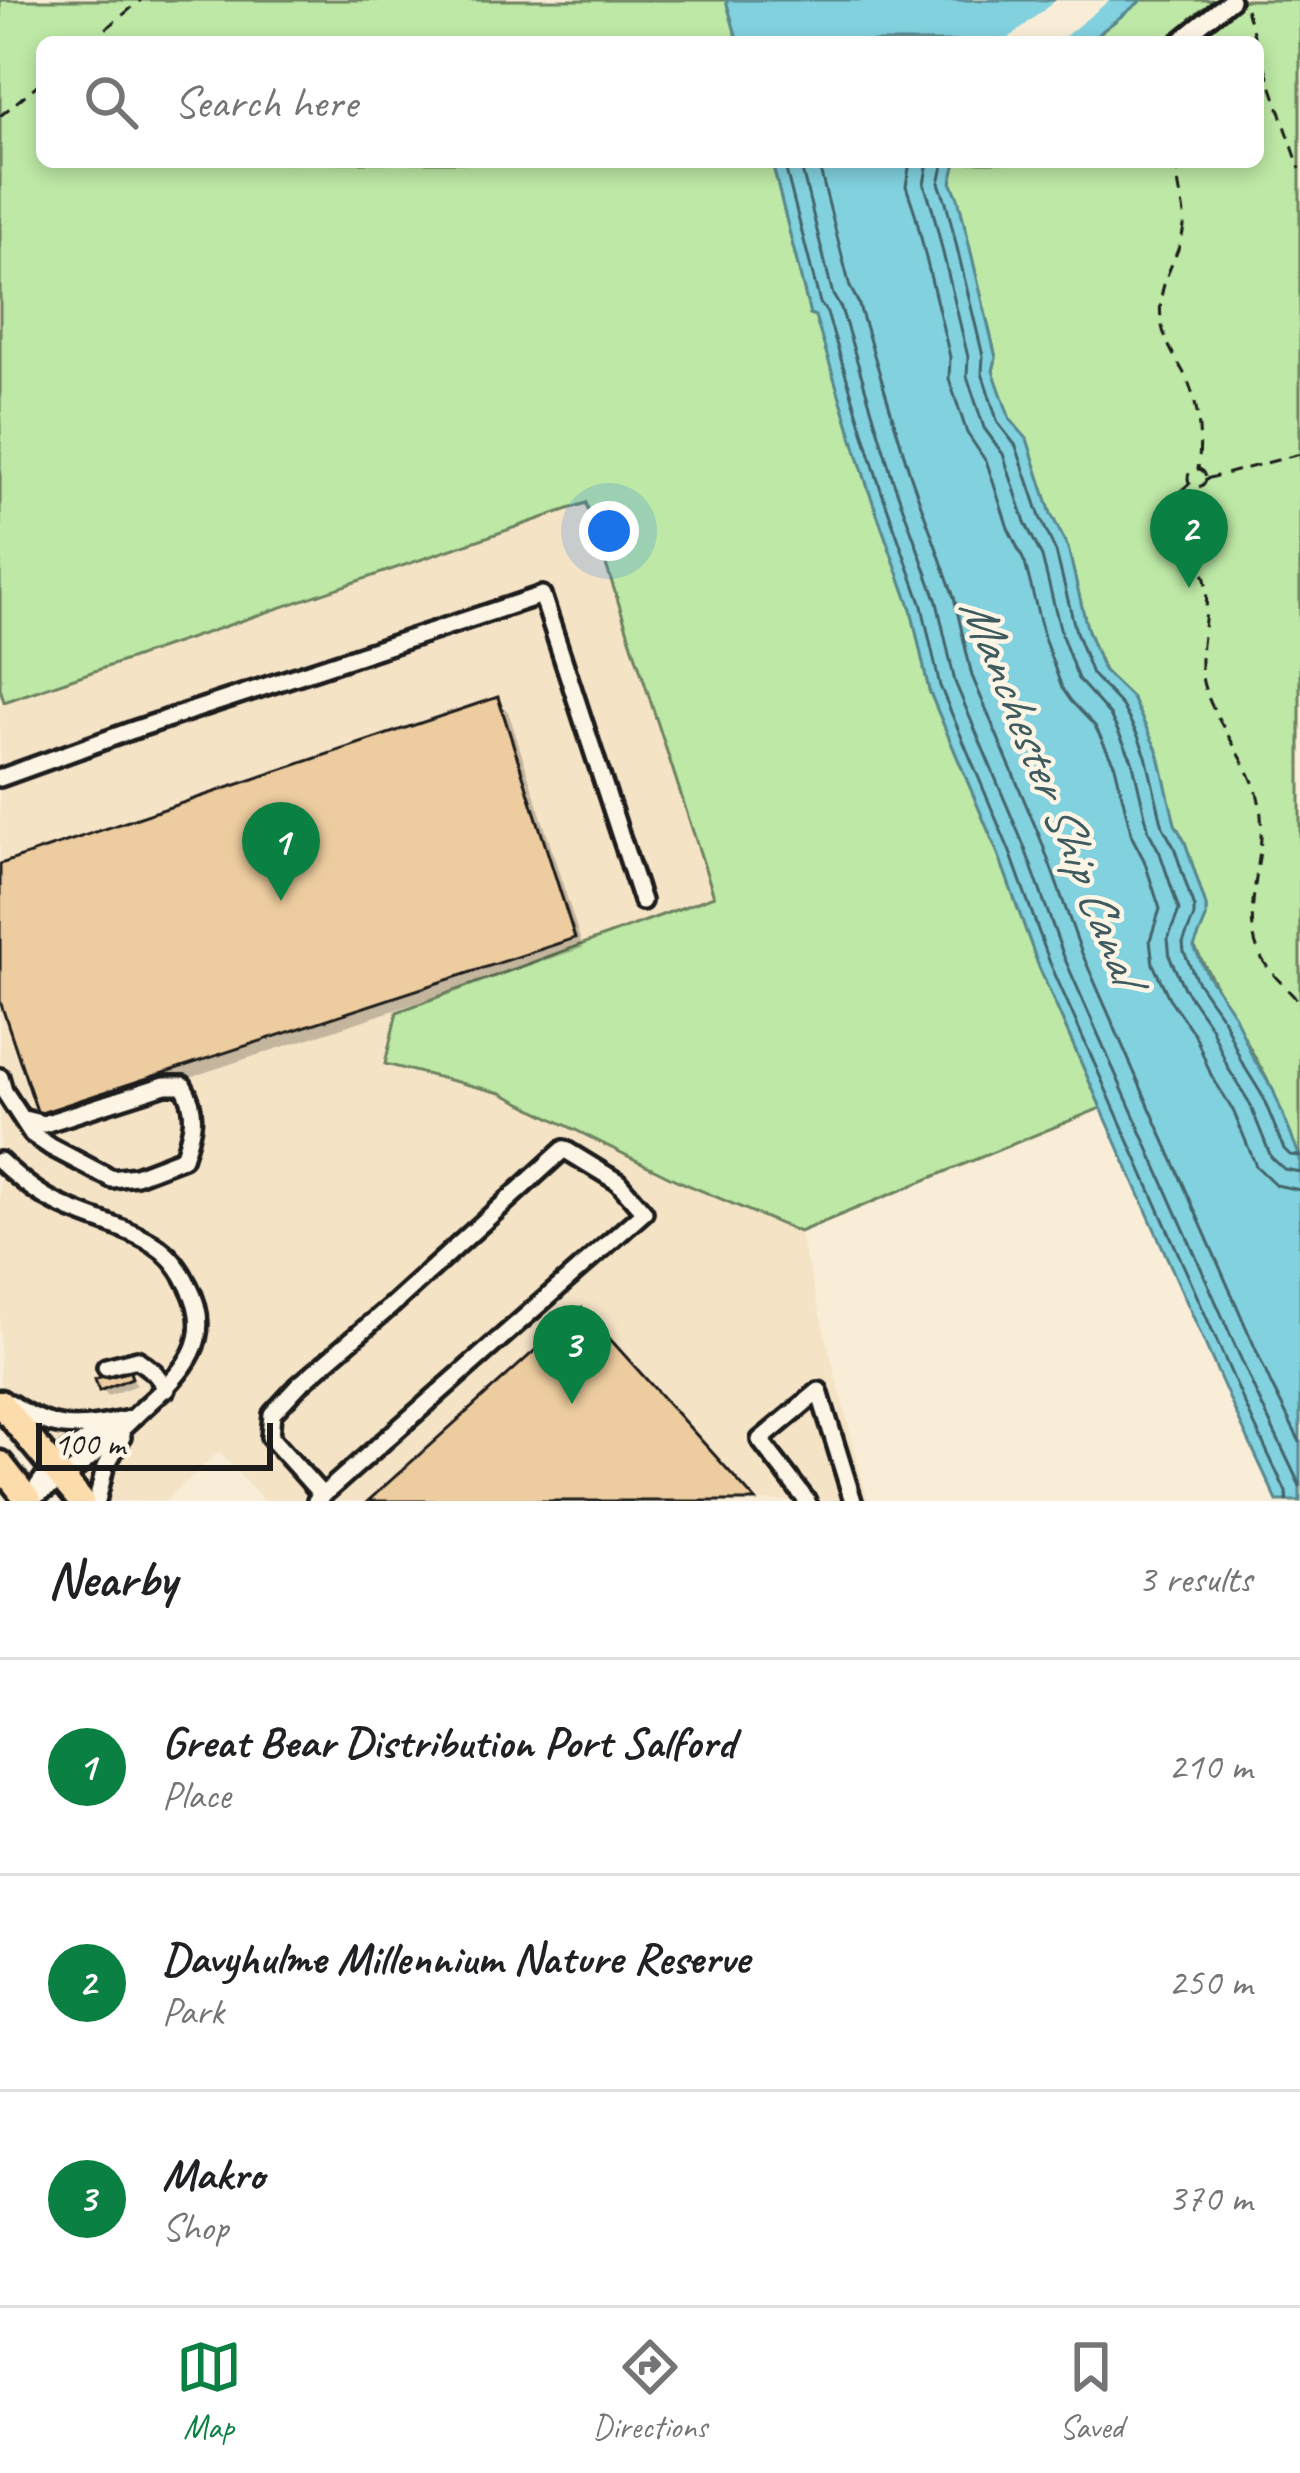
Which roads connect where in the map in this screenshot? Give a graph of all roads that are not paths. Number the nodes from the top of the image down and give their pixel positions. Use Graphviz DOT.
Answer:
graph roads {
  1 [pos="1232,0"];
  2 [pos="1187,36"];
  3 [pos="0,778"];
  4 [pos="642,901"];
  5 [pos="0,1078"];
  6 [pos="24,1119"];
  7 [pos="0,1162"];
  8 [pos="106,1366"];
  9 [pos="166,1389"];
  10 [pos="0,1400"];
  11 [pos="132,1418"];
  12 [pos="0,1465"];
  13 [pos="65,1482"];
  14 [pos="319,1498"];
  15 [pos="28,1501"];
  16 [pos="97,1501"];
  17 [pos="807,1501"];
  18 [pos="853,1501"];
  1 -- 2 [label="lane"];
  3 -- 4 [label="lane"];
  5 -- 6 [label="lane"];
  6 -- 6 [label="lane"];
  7 -- 9 [label="lane"];
  8 -- 9 [label="lane"];
  9 -- 11 [label="lane"];
  10 -- 11 [label="lane"];
  10 -- 13 [label="highway"];
  11 -- 13 [label="lane"];
  11 -- 16 [label="lane"];
  12 -- 15 [label="highway"];
  13 -- 15 [label="lane"];
  14 -- 14 [label="lane"];
  17 -- 18 [label="lane"];
}
